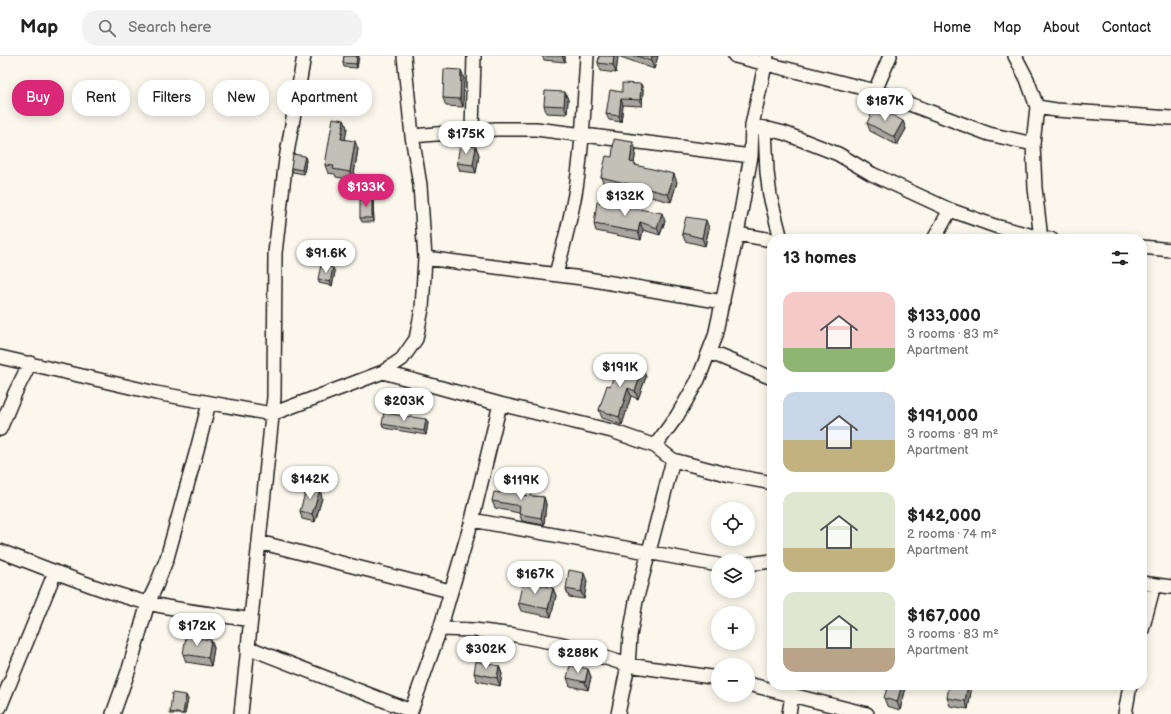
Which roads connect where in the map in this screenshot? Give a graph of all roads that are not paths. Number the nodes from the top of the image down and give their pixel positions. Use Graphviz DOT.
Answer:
graph roads {
  1 [pos="304,56"];
  2 [pos="404,56"];
  3 [pos="474,56"];
  4 [pos="587,56"];
  5 [pos="735,56"];
  6 [pos="890,56"];
  7 [pos="1015,56"];
  8 [pos="766,60"];
  9 [pos="875,91"];
  10 [pos="1037,107"];
  11 [pos="1171,118"];
  12 [pos="759,126"];
  13 [pos="472,131"];
  14 [pos="582,135"];
  15 [pos="412,136"];
  16 [pos="1033,144"];
  17 [pos="751,156"];
  18 [pos="950,210"];
  19 [pos="736,234"];
  20 [pos="780,234"];
  21 [pos="937,234"];
  22 [pos="1025,234"];
  23 [pos="1043,234"];
  24 [pos="767,239"];
  25 [pos="1147,248"];
  26 [pos="1171,250"];
  27 [pos="426,258"];
  28 [pos="556,274"];
  29 [pos="723,302"];
  30 [pos="708,352"];
  31 [pos="0,357"];
  32 [pos="30,363"];
  33 [pos="384,372"];
  34 [pos="767,376"];
  35 [pos="209,403"];
  36 [pos="500,404"];
  37 [pos="272,414"];
  38 [pos="0,429"];
  39 [pos="655,446"];
  40 [pos="673,460"];
  41 [pos="767,482"];
  42 [pos="472,520"];
  43 [pos="259,542"];
  44 [pos="0,551"];
  45 [pos="648,552"];
  46 [pos="767,561"];
  47 [pos="755,563"];
  48 [pos="711,564"];
  49 [pos="55,572"];
  50 [pos="1148,584"];
  51 [pos="1171,587"];
  52 [pos="450,591"];
  53 [pos="148,602"];
  54 [pos="251,620"];
  55 [pos="440,629"];
  56 [pos="247,647"];
  57 [pos="628,665"];
  58 [pos="711,677"];
  59 [pos="755,686"];
  60 [pos="767,689"];
  61 [pos="772,690"];
  62 [pos="1129,690"];
  63 [pos="792,695"];
  64 [pos="0,707"];
  65 [pos="410,712"];
  66 [pos="113,714"];
  67 [pos="240,714"];
  68 [pos="618,714"];
  69 [pos="789,714"];
  70 [pos="867,714"];
  71 [pos="1125,714"];
  1 -- 37 [label="street"];
  2 -- 15 [label="street"];
  3 -- 13 [label="street"];
  4 -- 14 [label="street"];
  5 -- 8 [label="street"];
  6 -- 9 [label="street"];
  7 -- 10 [label="street"];
  8 -- 9 [label="street"];
  8 -- 12 [label="street"];
  9 -- 16 [label="street"];
  10 -- 11 [label="street"];
  10 -- 16 [label="street"];
  12 -- 17 [label="street"];
  12 -- 18 [label="street"];
  12 -- 20 [label="street"];
  13 -- 14 [label="street"];
  13 -- 15 [label="street"];
  14 -- 17 [label="street"];
  14 -- 28 [label="street"];
  15 -- 27 [label="street"];
  16 -- 23 [label="street"];
  17 -- 19 [label="street"];
  18 -- 21 [label="street"];
  18 -- 22 [label="street"];
  19 -- 24 [label="street"];
  19 -- 29 [label="street"];
  25 -- 26 [label="street"];
  27 -- 28 [label="street"];
  27 -- 33 [label="street"];
  28 -- 29 [label="street"];
  29 -- 30 [label="street"];
  30 -- 34 [label="street"];
  30 -- 39 [label="street"];
  31 -- 32 [label="street"];
  32 -- 35 [label="street"];
  32 -- 38 [label="street"];
  33 -- 36 [label="street"];
  33 -- 37 [label="street"];
  35 -- 37 [label="street"];
  35 -- 53 [label="street"];
  36 -- 39 [label="street"];
  36 -- 42 [label="street"];
  37 -- 43 [label="street"];
  39 -- 40 [label="street"];
  40 -- 41 [label="street"];
  40 -- 45 [label="street"];
  42 -- 45 [label="street"];
  42 -- 52 [label="street"];
  43 -- 52 [label="street"];
  43 -- 54 [label="street"];
  44 -- 49 [label="street"];
  45 -- 48 [label="street"];
  45 -- 57 [label="street"];
  46 -- 47 [label="street"];
  49 -- 53 [label="street"];
  49 -- 64 [label="street"];
  50 -- 51 [label="street"];
  52 -- 55 [label="street"];
  53 -- 54 [label="street"];
  53 -- 66 [label="street"];
  54 -- 56 [label="street"];
  55 -- 57 [label="street"];
  55 -- 65 [label="street"];
  56 -- 65 [label="street"];
  56 -- 67 [label="street"];
  57 -- 58 [label="street"];
  57 -- 68 [label="street"];
  59 -- 60 [label="street"];
  61 -- 63 [label="street"];
  62 -- 71 [label="street"];
  63 -- 69 [label="street"];
  63 -- 70 [label="street"];
}
